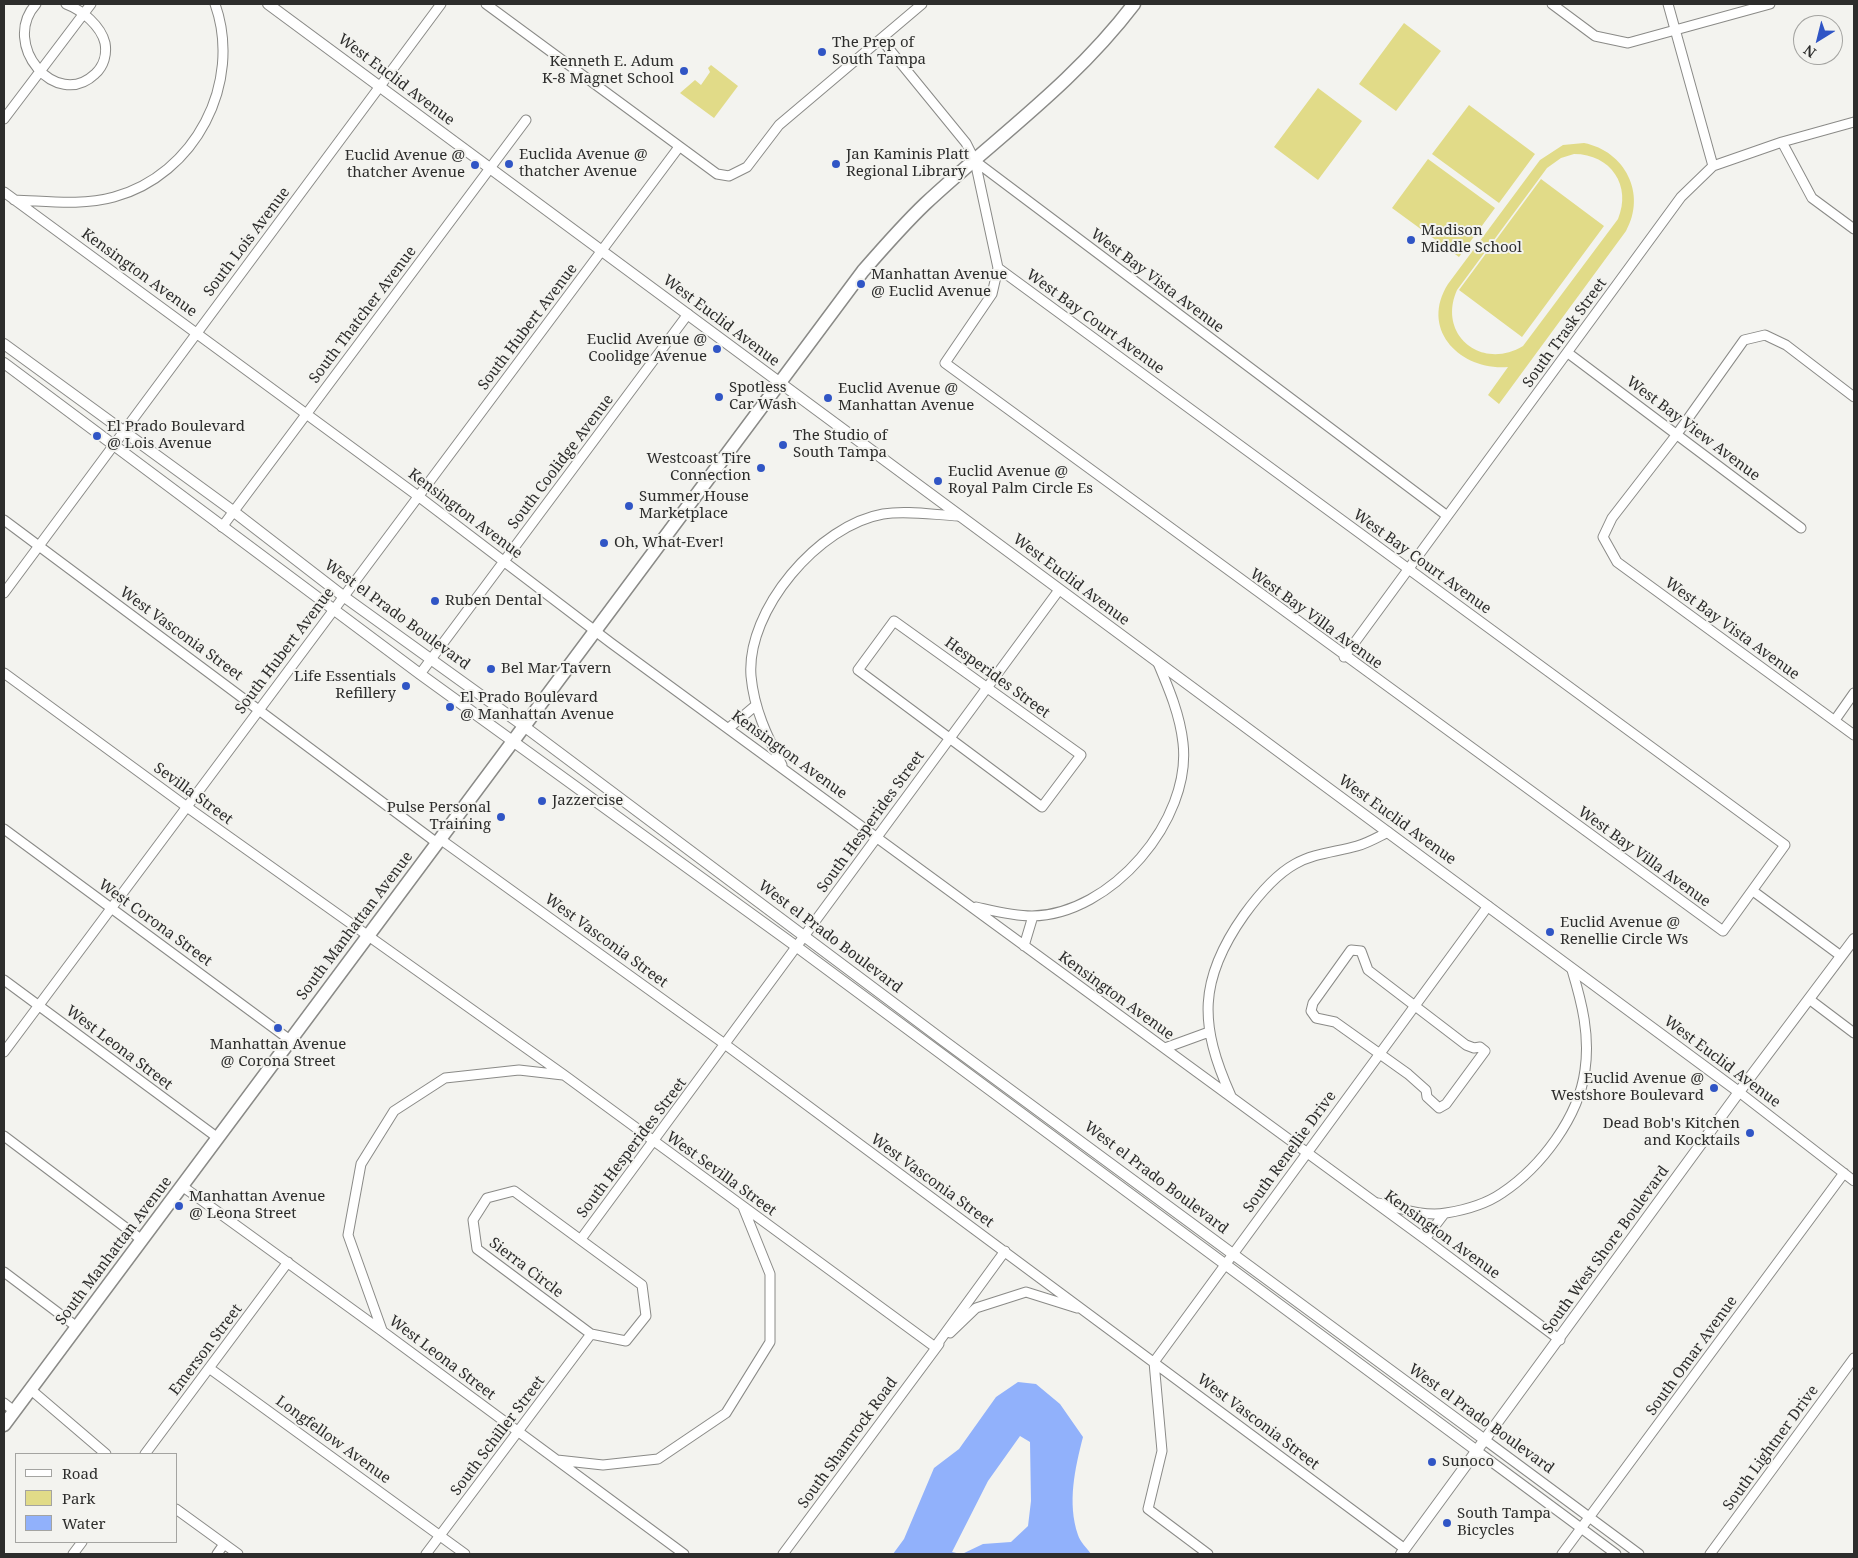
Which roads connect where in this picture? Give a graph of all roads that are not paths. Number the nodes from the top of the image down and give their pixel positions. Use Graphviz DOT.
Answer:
graph roads {
  1 [pos="36,4"];
  2 [pos="66,4"];
  3 [pos="90,4"];
  4 [pos="215,4"];
  5 [pos="268,4"];
  6 [pos="441,4"];
  7 [pos="486,4"];
  8 [pos="922,4"];
  9 [pos="1134,4"];
  10 [pos="1552,4"];
  11 [pos="1668,4"];
  12 [pos="1770,4"];
  13 [pos="83,14"];
  14 [pos="1676,31"];
  15 [pos="881,40"];
  16 [pos="38,74"];
  17 [pos="380,86"];
  18 [pos="4,119"];
  19 [pos="526,120"];
  20 [pos="1854,122"];
  21 [pos="1782,142"];
  22 [pos="679,147"];
  23 [pos="975,161"];
  24 [pos="1713,166"];
  25 [pos="491,169"];
  26 [pos="4,192"];
  27 [pos="14,200"];
  28 [pos="1854,230"];
  29 [pos="602,251"];
  30 [pos="998,268"];
  31 [pos="688,314"];
  32 [pos="197,333"];
  33 [pos="5,349"];
  34 [pos="1568,353"];
  35 [pos="4,363"];
  36 [pos="780,383"];
  37 [pos="1854,397"];
  38 [pos="306,414"];
  39 [pos="122,431"];
  40 [pos="1677,434"];
  41 [pos="112,444"];
  42 [pos="418,496"];
  43 [pos="233,511"];
  44 [pos="1446,515"];
  45 [pos="959,516"];
  46 [pos="4,520"];
  47 [pos="222,527"];
  48 [pos="1801,528"];
  49 [pos="38,546"];
  50 [pos="504,560"];
  51 [pos="1408,569"];
  52 [pos="1059,590"];
  53 [pos="4,592"];
  54 [pos="343,596"];
  55 [pos="333,609"];
  56 [pos="595,630"];
  57 [pos="1344,657"];
  58 [pos="431,660"];
  59 [pos="1158,664"];
  60 [pos="4,673"];
  61 [pos="420,674"];
  62 [pos="986,688"];
  63 [pos="478,693"];
  64 [pos="1854,693"];
  65 [pos="755,706"];
  66 [pos="468,708"];
  67 [pos="260,709"];
  68 [pos="1835,720"];
  69 [pos="525,727"];
  70 [pos="729,728"];
  71 [pos="1854,735"];
  72 [pos="950,738"];
  73 [pos="514,742"];
  74 [pos="570,761"];
  75 [pos="784,767"];
  76 [pos="560,775"];
  77 [pos="186,807"];
  78 [pos="4,829"];
  79 [pos="1388,832"];
  80 [pos="878,837"];
  81 [pos="439,841"];
  82 [pos="686,848"];
  83 [pos="676,859"];
  84 [pos="1753,891"];
  85 [pos="973,906"];
  86 [pos="1488,906"];
  87 [pos="111,908"];
  88 [pos="1033,916"];
  89 [pos="368,936"];
  90 [pos="804,936"];
  91 [pos="1854,939"];
  92 [pos="1024,946"];
  93 [pos="797,947"];
  94 [pos="1841,956"];
  95 [pos="1572,970"];
  96 [pos="4,980"];
  97 [pos="1809,1000"];
  98 [pos="38,1005"];
  99 [pos="1415,1005"];
  100 [pos="1209,1032"];
  101 [pos="1854,1033"];
  102 [pos="290,1040"];
  103 [pos="944,1041"];
  104 [pos="726,1045"];
  105 [pos="1165,1048"];
  106 [pos="4,1052"];
  107 [pos="936,1052"];
  108 [pos="1379,1055"];
  109 [pos="564,1075"];
  110 [pos="1739,1092"];
  111 [pos="1233,1099"];
  112 [pos="4,1136"];
  113 [pos="218,1138"];
  114 [pos="655,1142"];
  115 [pos="1084,1143"];
  116 [pos="1307,1153"];
  117 [pos="1076,1155"];
  118 [pos="1844,1173"];
  119 [pos="1854,1181"];
  120 [pos="182,1186"];
  121 [pos="1373,1202"];
  122 [pos="743,1207"];
  123 [pos="1444,1214"];
  124 [pos="1425,1238"];
  125 [pos="581,1239"];
  126 [pos="142,1240"];
  127 [pos="1005,1251"];
  128 [pos="1233,1253"];
  129 [pos="288,1262"];
  130 [pos="1225,1264"];
  131 [pos="4,1272"];
  132 [pos="1085,1311"];
  133 [pos="77,1327"];
  134 [pos="382,1330"];
  135 [pos="1340,1333"];
  136 [pos="591,1334"];
  137 [pos="1560,1340"];
  138 [pos="1332,1343"];
  139 [pos="935,1347"];
  140 [pos="1854,1358"];
  141 [pos="1154,1362"];
  142 [pos="210,1368"];
  143 [pos="30,1389"];
  144 [pos="9,1407"];
  145 [pos="4,1425"];
  146 [pos="518,1432"];
  147 [pos="1485,1440"];
  148 [pos="1477,1451"];
  149 [pos="105,1453"];
  150 [pos="146,1453"];
  151 [pos="557,1460"];
  152 [pos="178,1510"];
  153 [pos="1589,1518"];
  154 [pos="1581,1528"];
  155 [pos="440,1535"];
  156 [pos="81,1543"];
  157 [pos="224,1544"];
  158 [pos="1403,1551"];
  159 [pos="73,1554"];
  160 [pos="217,1554"];
  161 [pos="238,1554"];
  162 [pos="426,1554"];
  163 [pos="465,1554"];
  164 [pos="684,1554"];
  165 [pos="783,1554"];
  166 [pos="1208,1554"];
  167 [pos="1562,1554"];
  168 [pos="1616,1554"];
  169 [pos="1639,1554"];
  170 [pos="1710,1554"];
  1 -- 16 [label="street"];
  2 -- 13 [label="street"];
  3 -- 13 [label="street"];
  4 -- 27 [label="street"];
  5 -- 17 [label="street, West Euclid Avenue"];
  6 -- 17 [label="street, South Lois Avenue"];
  7 -- 22 [label="street"];
  8 -- 15 [label="street"];
  9 -- 23 [label="main road, South Manhattan Avenue"];
  10 -- 14 [label="street"];
  11 -- 14 [label="street"];
  12 -- 14 [label="street"];
  13 -- 16 [label="street"];
  13 -- 16 [label="street"];
  14 -- 24 [label="street"];
  15 -- 22 [label="street"];
  15 -- 23 [label="street, West Bay Vista Avenue"];
  16 -- 18 [label="street"];
  17 -- 25 [label="street, West Euclid Avenue"];
  17 -- 32 [label="street, South Lois Avenue"];
  19 -- 25 [label="street, South Thatcher Avenue"];
  20 -- 21 [label="street"];
  21 -- 24 [label="street"];
  21 -- 28 [label="street"];
  22 -- 29 [label="street, South Hubert Avenue"];
  23 -- 30 [label="street"];
  23 -- 36 [label="main road, South Manhattan Avenue"];
  23 -- 44 [label="street, West Bay Vista Avenue"];
  24 -- 34 [label="street, South Trask Street"];
  25 -- 29 [label="street, West Euclid Avenue"];
  25 -- 38 [label="street, South Thatcher Avenue"];
  26 -- 27 [label="street, Kensington Avenue"];
  27 -- 32 [label="street, Kensington Avenue"];
  29 -- 31 [label="street, West Euclid Avenue"];
  29 -- 42 [label="street, South Hubert Avenue"];
  30 -- 51 [label="street, West Bay Court Avenue"];
  30 -- 57 [label="street, West Bay Villa Avenue"];
  31 -- 36 [label="street, West Euclid Avenue"];
  31 -- 50 [label="street, South Coolidge Avenue"];
  32 -- 38 [label="street, Kensington Avenue"];
  32 -- 39 [label="street, South Lois Avenue"];
  33 -- 39 [label="street, West el Prado Boulevard"];
  34 -- 40 [label="street, West Bay View Avenue"];
  34 -- 44 [label="street, South Trask Street"];
  35 -- 41 [label="street, West el Prado Boulevard"];
  36 -- 45 [label="street, West Euclid Avenue"];
  36 -- 56 [label="main road, South Manhattan Avenue"];
  37 -- 40 [label="street"];
  38 -- 42 [label="street, Kensington Avenue"];
  38 -- 43 [label="street, South Thatcher Avenue"];
  39 -- 41 [label="street, South Lois Avenue"];
  39 -- 43 [label="street, West el Prado Boulevard"];
  40 -- 48 [label="street, West Bay View Avenue"];
  40 -- 68 [label="street, West Bay Vista Avenue"];
  41 -- 47 [label="street, West el Prado Boulevard"];
  41 -- 49 [label="street, South Lois Avenue"];
  42 -- 50 [label="street, Kensington Avenue"];
  42 -- 54 [label="street, South Hubert Avenue"];
  43 -- 47 [label="street, South Thatcher Avenue"];
  43 -- 54 [label="street, West el Prado Boulevard"];
  44 -- 51 [label="street, South Trask Street"];
  45 -- 52 [label="street, West Euclid Avenue"];
  45 -- 65 [label="street"];
  46 -- 49 [label="street, West Vasconia Street"];
  47 -- 55 [label="street, West el Prado Boulevard"];
  49 -- 53 [label="street, South Lois Avenue"];
  49 -- 67 [label="street, West Vasconia Street"];
  50 -- 56 [label="street, Kensington Avenue"];
  50 -- 58 [label="street, South Coolidge Avenue"];
  51 -- 57 [label="street, South Trask Street"];
  51 -- 84 [label="street, West Bay Court Avenue"];
  52 -- 59 [label="street, West Euclid Avenue"];
  52 -- 62 [label="street, South Hesperides Street"];
  54 -- 55 [label="street, South Hubert Avenue"];
  54 -- 58 [label="street, West el Prado Boulevard"];
  55 -- 61 [label="street, West el Prado Boulevard"];
  55 -- 67 [label="street, South Hubert Avenue"];
  56 -- 69 [label="main road, South Manhattan Avenue"];
  56 -- 70 [label="street, Kensington Avenue"];
  57 -- 84 [label="street, West Bay Villa Avenue"];
  58 -- 61 [label="street, South Coolidge Avenue"];
  58 -- 63 [label="street, West el Prado Boulevard"];
  59 -- 79 [label="street, West Euclid Avenue"];
  59 -- 88 [label="street"];
  60 -- 77 [label="street, Sevilla Street"];
  61 -- 66 [label="street, West el Prado Boulevard"];
  62 -- 72 [label="street, South Hesperides Street"];
  62 -- 72 [label="street, Hesperides Street"];
  62 -- 72 [label="street, Hesperides Street"];
  63 -- 66 [label="street"];
  63 -- 69 [label="street, West el Prado Boulevard"];
  64 -- 68 [label="street"];
  65 -- 70 [label="street"];
  65 -- 75 [label="street"];
  66 -- 73 [label="street, West el Prado Boulevard"];
  67 -- 77 [label="street, South Hubert Avenue"];
  67 -- 81 [label="street, West Vasconia Street"];
  68 -- 71 [label="street, West Bay Vista Avenue"];
  69 -- 73 [label="main road, South Manhattan Avenue"];
  69 -- 74 [label="street, West el Prado Boulevard"];
  70 -- 75 [label="street, Kensington Avenue"];
  72 -- 80 [label="street, South Hesperides Street"];
  73 -- 76 [label="street, West el Prado Boulevard"];
  73 -- 81 [label="main road, South Manhattan Avenue"];
  74 -- 76 [label="street"];
  74 -- 82 [label="street, West el Prado Boulevard"];
  75 -- 80 [label="street, Kensington Avenue"];
  76 -- 83 [label="street, West el Prado Boulevard"];
  77 -- 87 [label="street, South Hubert Avenue"];
  77 -- 89 [label="street, Sevilla Street"];
  78 -- 87 [label="street, West Corona Street"];
  79 -- 86 [label="street, West Euclid Avenue"];
  79 -- 100 [label="street"];
  80 -- 85 [label="street, Kensington Avenue"];
  80 -- 90 [label="street, South Hesperides Street"];
  81 -- 89 [label="main road, South Manhattan Avenue"];
  81 -- 104 [label="street, West Vasconia Street"];
  82 -- 83 [label="street"];
  82 -- 90 [label="street, West el Prado Boulevard"];
  83 -- 93 [label="street, West el Prado Boulevard"];
  84 -- 94 [label="street"];
  85 -- 88 [label="street"];
  85 -- 92 [label="street, Kensington Avenue"];
  86 -- 95 [label="street, West Euclid Avenue"];
  86 -- 99 [label="street, South Renellie Drive"];
  87 -- 98 [label="street, South Hubert Avenue"];
  87 -- 102 [label="street, West Corona Street"];
  88 -- 92 [label="street"];
  89 -- 102 [label="main road, South Manhattan Avenue"];
  89 -- 109 [label="street, West Sevilla Street"];
  90 -- 93 [label="street, South Hesperides Street"];
  90 -- 103 [label="street, West el Prado Boulevard"];
  91 -- 94 [label="street, South West Shore Boulevard"];
  92 -- 105 [label="street, Kensington Avenue"];
  93 -- 104 [label="street, South Hesperides Street"];
  93 -- 107 [label="street, West el Prado Boulevard"];
  94 -- 97 [label="street, South West Shore Boulevard"];
  95 -- 110 [label="street, West Euclid Avenue"];
  95 -- 123 [label="street"];
  96 -- 98 [label="street, West Leona Street"];
  97 -- 101 [label="street"];
  97 -- 110 [label="street, South West Shore Boulevard"];
  98 -- 106 [label="street, South Hubert Avenue"];
  98 -- 113 [label="street, West Leona Street"];
  99 -- 108 [label="street, South Renellie Drive"];
  99 -- 108 [label="street"];
  99 -- 108 [label="street"];
  100 -- 105 [label="street"];
  100 -- 111 [label="street"];
  102 -- 113 [label="main road, South Manhattan Avenue"];
  103 -- 107 [label="street"];
  103 -- 115 [label="street, West el Prado Boulevard"];
  104 -- 114 [label="street, South Hesperides Street"];
  104 -- 127 [label="street, West Vasconia Street"];
  105 -- 111 [label="street, Kensington Avenue"];
  107 -- 117 [label="street, West el Prado Boulevard"];
  108 -- 116 [label="street, South Renellie Drive"];
  109 -- 114 [label="street, West Sevilla Street"];
  109 -- 134 [label="street"];
  110 -- 118 [label="street, West Euclid Avenue"];
  110 -- 137 [label="street, South West Shore Boulevard"];
  111 -- 116 [label="street, Kensington Avenue"];
  112 -- 126 [label="street"];
  113 -- 120 [label="main road, South Manhattan Avenue"];
  114 -- 122 [label="street, West Sevilla Street"];
  114 -- 125 [label="street, South Hesperides Street"];
  115 -- 117 [label="street"];
  115 -- 128 [label="street, West el Prado Boulevard"];
  116 -- 121 [label="street, Kensington Avenue"];
  116 -- 128 [label="street, South Renellie Drive"];
  117 -- 130 [label="street, West el Prado Boulevard"];
  118 -- 119 [label="street, West Euclid Avenue"];
  118 -- 153 [label="street, South Omar Avenue"];
  120 -- 126 [label="main road, South Manhattan Avenue"];
  120 -- 129 [label="street, West Leona Street"];
  121 -- 123 [label="street"];
  121 -- 124 [label="street, Kensington Avenue"];
  122 -- 139 [label="street, West Sevilla Street"];
  122 -- 151 [label="street"];
  123 -- 124 [label="street"];
  124 -- 137 [label="street, Kensington Avenue"];
  125 -- 136 [label="street, Sierra Circle"];
  125 -- 136 [label="street, Sierra Circle"];
  126 -- 133 [label="main road, South Manhattan Avenue"];
  127 -- 132 [label="street, West Vasconia Street"];
  127 -- 139 [label="street, South Shamrock Road"];
  128 -- 130 [label="street, South Renellie Drive"];
  128 -- 135 [label="street, West el Prado Boulevard"];
  129 -- 134 [label="street, West Leona Street"];
  129 -- 142 [label="street, Emerson Street"];
  130 -- 138 [label="street, West el Prado Boulevard"];
  130 -- 141 [label="street, South Renellie Drive"];
  131 -- 133 [label="street"];
  132 -- 139 [label="street, South Shamrock Road"];
  132 -- 141 [label="street, West Vasconia Street"];
  133 -- 143 [label="main road, South Manhattan Avenue"];
  134 -- 146 [label="street, West Leona Street"];
  135 -- 138 [label="street"];
  135 -- 147 [label="street, West el Prado Boulevard"];
  136 -- 146 [label="street, South Schiller Street"];
  137 -- 147 [label="street, South West Shore Boulevard"];
  138 -- 148 [label="street, West el Prado Boulevard"];
  139 -- 165 [label="street, South Shamrock Road"];
  140 -- 170 [label="street, South Lightner Drive"];
  141 -- 158 [label="street, West Vasconia Street"];
  141 -- 166 [label="street"];
  142 -- 150 [label="street, Emerson Street"];
  142 -- 155 [label="street, Longfellow Avenue"];
  143 -- 144 [label="main road, South Manhattan Avenue"];
  143 -- 149 [label="street"];
  144 -- 145 [label="main road, South Manhattan Avenue"];
  146 -- 151 [label="street, West Leona Street"];
  146 -- 155 [label="street, South Schiller Street"];
  147 -- 148 [label="street, South West Shore Boulevard"];
  147 -- 153 [label="street, West el Prado Boulevard"];
  148 -- 154 [label="street, West el Prado Boulevard"];
  148 -- 158 [label="street, South West Shore Boulevard"];
  151 -- 164 [label="street, West Leona Street"];
  152 -- 157 [label="street"];
  153 -- 154 [label="street, South Omar Avenue"];
  153 -- 169 [label="street, West el Prado Boulevard"];
  154 -- 167 [label="street, South Omar Avenue"];
  154 -- 168 [label="street, West el Prado Boulevard"];
  155 -- 162 [label="street, South Schiller Street"];
  155 -- 163 [label="street, Longfellow Avenue"];
  156 -- 159 [label="street"];
  157 -- 160 [label="street"];
  157 -- 161 [label="street"];
}
